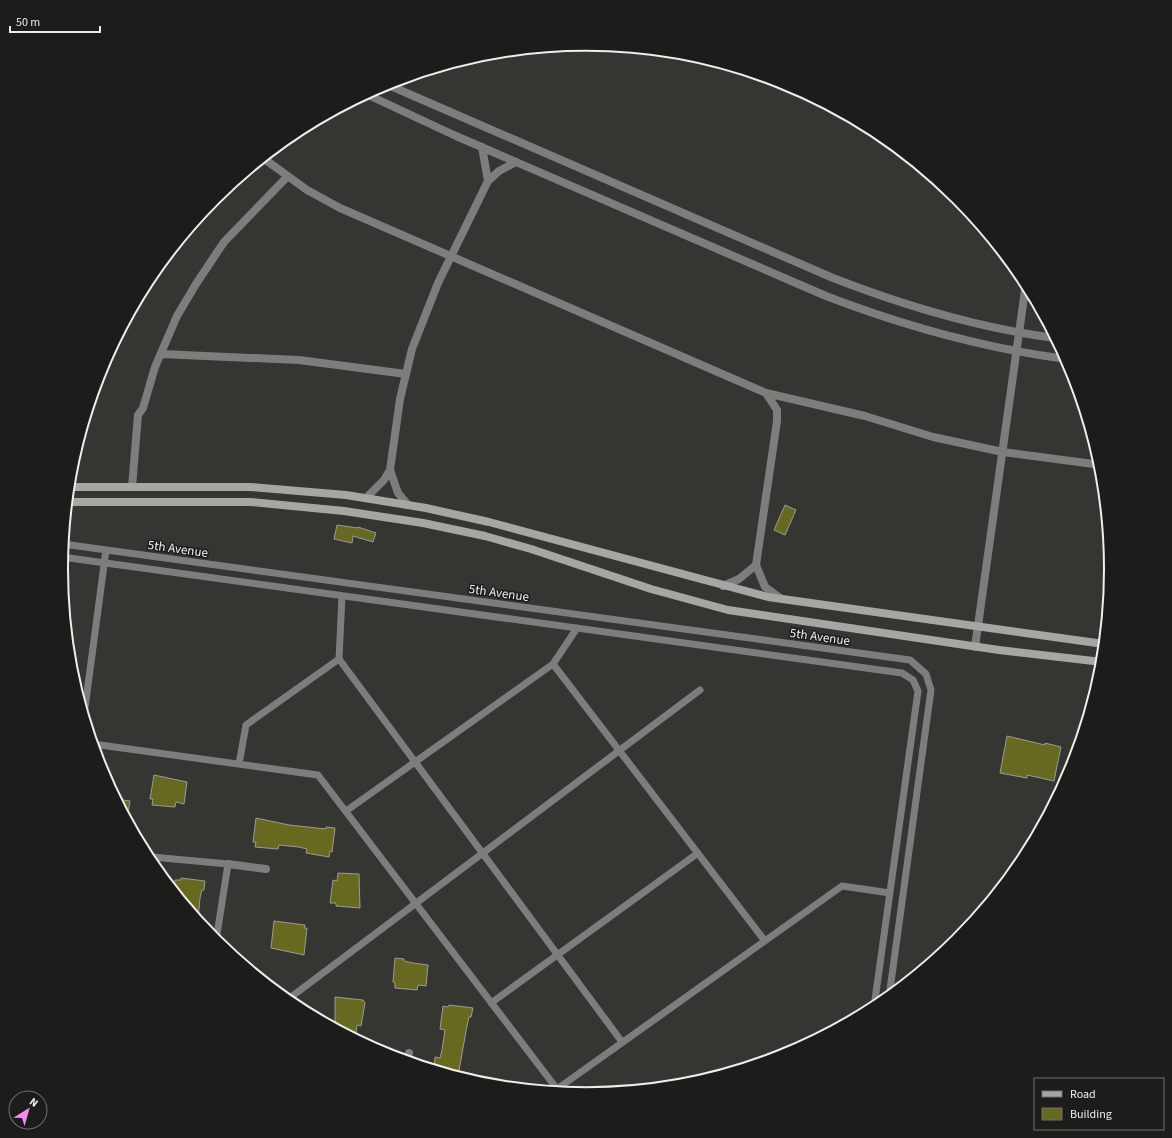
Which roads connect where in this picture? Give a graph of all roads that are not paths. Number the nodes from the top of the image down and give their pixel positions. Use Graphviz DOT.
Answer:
graph roads {
  1 [pos="394,88"];
  2 [pos="373,97"];
  3 [pos="482,147"];
  4 [pos="267,161"];
  5 [pos="516,162"];
  6 [pos="288,176"];
  7 [pos="488,181"];
  8 [pos="452,256"];
  9 [pos="1025,293"];
  10 [pos="1019,332"];
  11 [pos="1049,337"];
  12 [pos="1016,351"];
  13 [pos="161,354"];
  14 [pos="1059,358"];
  15 [pos="406,374"];
  16 [pos="766,393"];
  17 [pos="1003,452"];
  18 [pos="1093,464"];
  19 [pos="390,470"];
  20 [pos="75,487"];
  21 [pos="132,487"];
  22 [pos="366,498"];
  23 [pos="72,502"];
  24 [pos="408,505"];
  25 [pos="69,545"];
  26 [pos="106,550"];
  27 [pos="68,558"];
  28 [pos="104,563"];
  29 [pos="756,565"];
  30 [pos="723,586"];
  31 [pos="342,596"];
  32 [pos="780,598"];
  33 [pos="978,626"];
  34 [pos="577,628"];
  35 [pos="1099,643"];
  36 [pos="975,647"];
  37 [pos="339,659"];
  38 [pos="1096,661"];
  39 [pos="553,664"];
  40 [pos="700,690"];
  41 [pos="86,702"];
  42 [pos="98,745"];
  43 [pos="619,750"];
  44 [pos="415,762"];
  45 [pos="239,764"];
  46 [pos="346,812"];
  47 [pos="482,853"];
  48 [pos="698,853"];
  49 [pos="155,857"];
  50 [pos="228,864"];
  51 [pos="266,868"];
  52 [pos="890,893"];
  53 [pos="416,903"];
  54 [pos="217,932"];
  55 [pos="765,941"];
  56 [pos="558,955"];
  57 [pos="890,988"];
  58 [pos="293,996"];
  59 [pos="875,999"];
  60 [pos="492,1003"];
  61 [pos="622,1042"];
  62 [pos="554,1086"];
  63 [pos="562,1086"];
  1 -- 10 [label="street"];
  2 -- 3 [label="street"];
  3 -- 5 [label="street"];
  3 -- 7 [label="street"];
  4 -- 6 [label="street"];
  5 -- 7 [label="street"];
  5 -- 12 [label="street"];
  6 -- 8 [label="street"];
  6 -- 13 [label="street"];
  7 -- 8 [label="street"];
  8 -- 15 [label="street"];
  8 -- 16 [label="street"];
  9 -- 10 [label="street"];
  10 -- 11 [label="street"];
  10 -- 12 [label="street"];
  12 -- 14 [label="street"];
  12 -- 17 [label="street"];
  13 -- 15 [label="street"];
  13 -- 21 [label="street"];
  15 -- 19 [label="street"];
  16 -- 17 [label="street"];
  16 -- 29 [label="street"];
  17 -- 18 [label="street"];
  17 -- 33 [label="street"];
  19 -- 22 [label="street"];
  19 -- 24 [label="street"];
  20 -- 21 [label="main road"];
  21 -- 22 [label="main road"];
  22 -- 24 [label="main road"];
  23 -- 36 [label="main road"];
  24 -- 30 [label="main road"];
  25 -- 26 [label="lane, 5th Avenue"];
  26 -- 28 [label="lane"];
  26 -- 57 [label="lane, 5th Avenue"];
  27 -- 28 [label="lane, 5th Avenue"];
  28 -- 31 [label="lane, 5th Avenue"];
  28 -- 41 [label="lane"];
  29 -- 30 [label="street"];
  29 -- 32 [label="street"];
  30 -- 32 [label="main road"];
  31 -- 34 [label="lane, 5th Avenue"];
  31 -- 37 [label="lane"];
  32 -- 33 [label="main road"];
  33 -- 35 [label="main road"];
  33 -- 36 [label="street"];
  34 -- 39 [label="lane"];
  34 -- 52 [label="lane, 5th Avenue"];
  36 -- 38 [label="main road"];
  37 -- 44 [label="lane"];
  37 -- 45 [label="lane"];
  39 -- 43 [label="lane"];
  39 -- 44 [label="lane"];
  40 -- 43 [label="lane"];
  42 -- 45 [label="lane"];
  43 -- 47 [label="lane"];
  43 -- 48 [label="lane"];
  44 -- 46 [label="lane"];
  44 -- 47 [label="lane"];
  45 -- 46 [label="lane"];
  46 -- 53 [label="lane"];
  47 -- 53 [label="lane"];
  47 -- 56 [label="lane"];
  48 -- 55 [label="lane"];
  48 -- 56 [label="lane"];
  49 -- 50 [label="lane"];
  50 -- 51 [label="street"];
  50 -- 54 [label="lane"];
  52 -- 55 [label="lane"];
  52 -- 59 [label="lane"];
  53 -- 58 [label="lane"];
  53 -- 60 [label="lane"];
  55 -- 61 [label="lane"];
  56 -- 60 [label="lane"];
  56 -- 61 [label="lane"];
  60 -- 62 [label="lane"];
  61 -- 63 [label="lane"];
}
